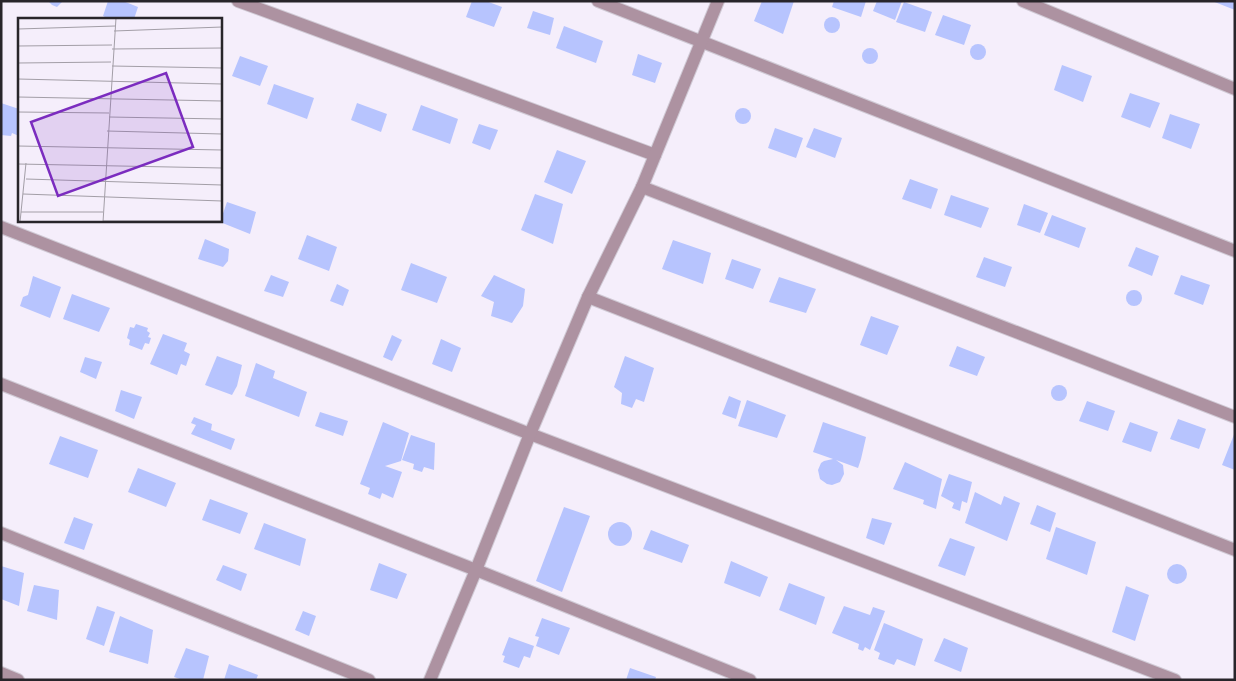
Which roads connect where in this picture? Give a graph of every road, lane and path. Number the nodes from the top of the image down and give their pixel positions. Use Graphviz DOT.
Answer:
graph roads {
  1 [pos="238,1"];
  2 [pos="598,1"];
  3 [pos="718,1"];
  4 [pos="1023,1"];
  5 [pos="702,41"];
  6 [pos="1235,89"];
  7 [pos="655,156"];
  8 [pos="642,187"];
  9 [pos="1,227"];
  10 [pos="1235,251"];
  11 [pos="588,297"];
  12 [pos="1,384"];
  13 [pos="1235,417"];
  14 [pos="530,434"];
  15 [pos="1,533"];
  16 [pos="1235,550"];
  17 [pos="476,570"];
  18 [pos="1,673"];
  19 [pos="18,680"];
  20 [pos="369,680"];
  21 [pos="430,680"];
  22 [pos="750,680"];
  23 [pos="1175,680"];
  1 -- 7 [label="street"];
  2 -- 5 [label="street"];
  3 -- 5 [label="street"];
  4 -- 6 [label="street"];
  5 -- 7 [label="street"];
  5 -- 10 [label="street"];
  7 -- 8 [label="street"];
  8 -- 11 [label="street"];
  8 -- 13 [label="street"];
  9 -- 14 [label="street"];
  11 -- 14 [label="street"];
  11 -- 16 [label="street"];
  12 -- 17 [label="street"];
  14 -- 17 [label="street"];
  14 -- 23 [label="street"];
  15 -- 20 [label="street"];
  17 -- 21 [label="street"];
  17 -- 22 [label="street"];
  18 -- 19 [label="street"];
}
